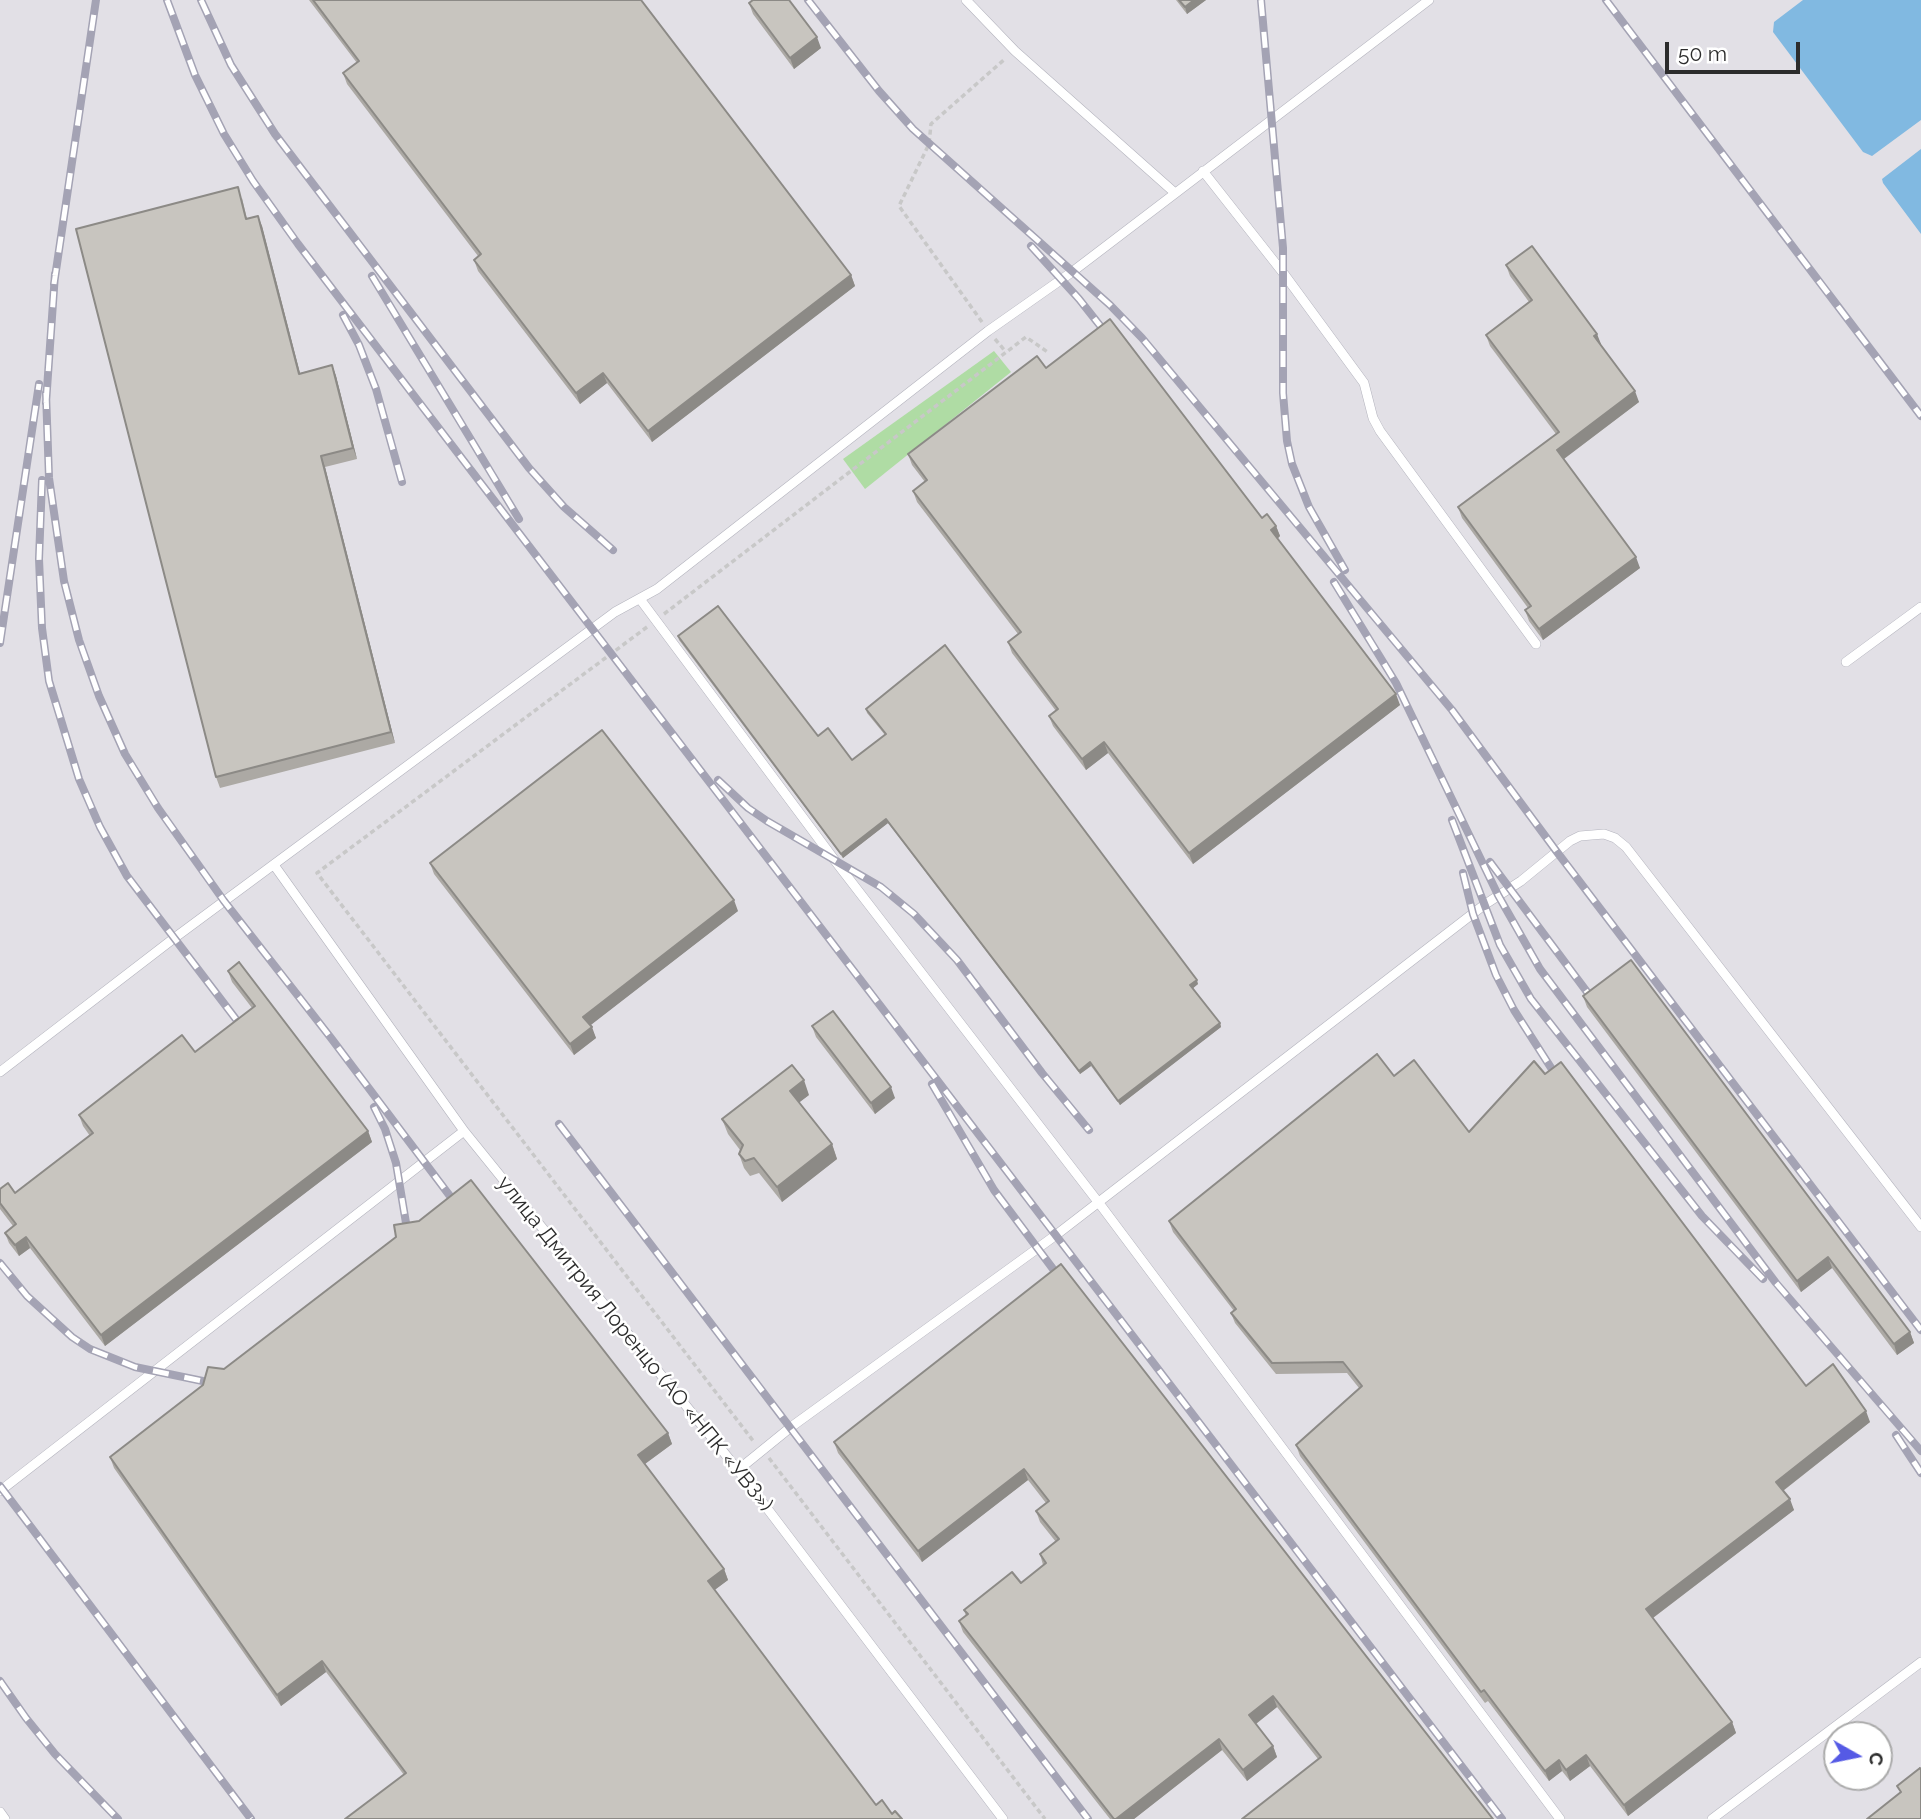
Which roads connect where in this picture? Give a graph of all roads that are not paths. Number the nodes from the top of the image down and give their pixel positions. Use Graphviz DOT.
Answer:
graph roads {
  1 [pos="966,0"];
  2 [pos="1429,0"];
  3 [pos="1203,172"];
  4 [pos="1175,193"];
  5 [pos="640,599"];
  6 [pos="1921,607"];
  7 [pos="1536,644"];
  8 [pos="1846,663"];
  9 [pos="274,865"];
  10 [pos="0,1072"];
  11 [pos="464,1130"];
  12 [pos="1097,1202"];
  13 [pos="1921,1227"];
  14 [pos="737,1470"];
  15 [pos="0,1490"];
  16 [pos="1921,1662"];
  17 [pos="0,1812"];
  18 [pos="5,1819"];
  19 [pos="1003,1819"];
  20 [pos="1560,1819"];
  21 [pos="1712,1819"];
  1 -- 4 [label="lane"];
  2 -- 3 [label="lane"];
  3 -- 4 [label="lane"];
  3 -- 7 [label="lane"];
  4 -- 5 [label="lane"];
  5 -- 9 [label="lane"];
  5 -- 12 [label="lane"];
  6 -- 8 [label="lane"];
  9 -- 10 [label="lane"];
  9 -- 11 [label="lane, улица Дмитрия Лоренцо (АО «НПК «УВЗ»)"];
  11 -- 14 [label="lane, улица Дмитрия Лоренцо (АО «НПК «УВЗ»)"];
  11 -- 15 [label="lane"];
  12 -- 13 [label="lane"];
  12 -- 14 [label="lane"];
  12 -- 20 [label="lane"];
  14 -- 19 [label="lane, улица Дмитрия Лоренцо (АО «НПК «УВЗ»)"];
  16 -- 21 [label="lane"];
  17 -- 18 [label="lane"];
}
